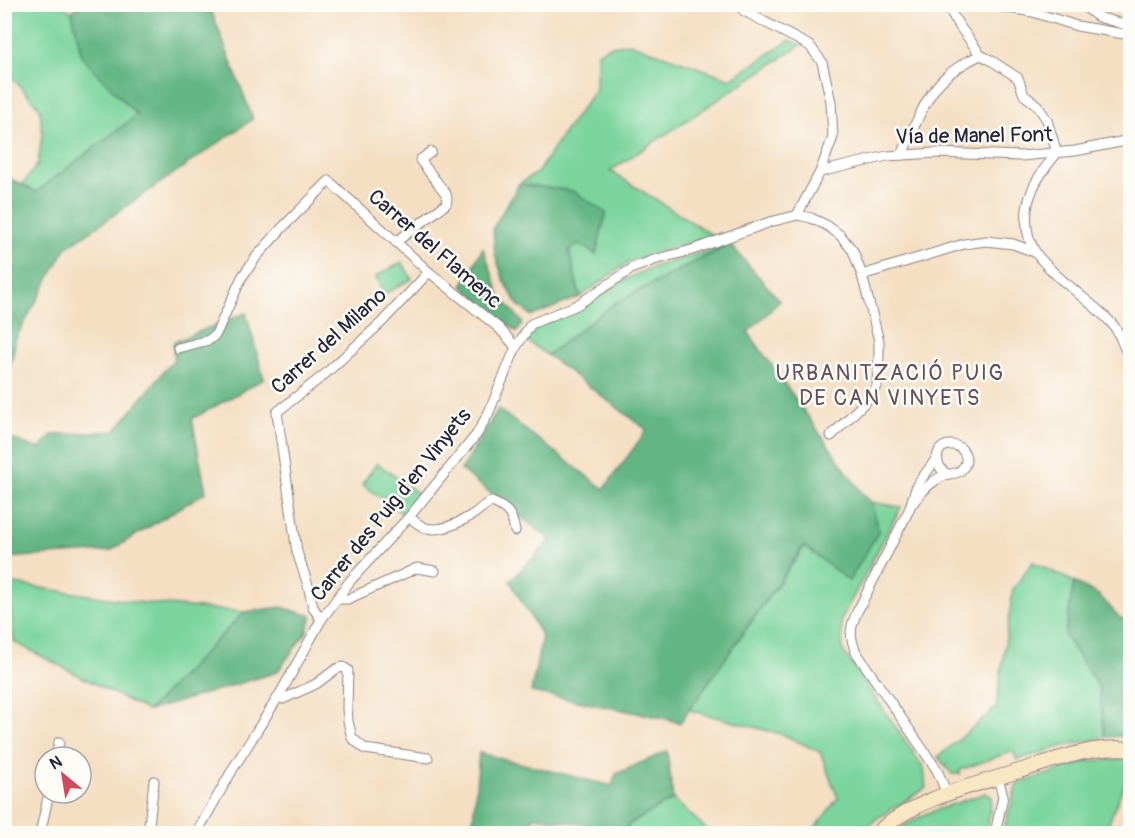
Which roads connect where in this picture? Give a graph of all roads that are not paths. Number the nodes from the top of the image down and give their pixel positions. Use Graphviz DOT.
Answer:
graph roads {
  1 [pos="738,4"];
  2 [pos="946,4"];
  3 [pos="993,4"];
  4 [pos="1081,4"];
  5 [pos="1131,26"];
  6 [pos="1131,35"];
  7 [pos="980,55"];
  8 [pos="1131,140"];
  9 [pos="431,152"];
  10 [pos="1058,153"];
  11 [pos="902,155"];
  12 [pos="820,172"];
  13 [pos="797,215"];
  14 [pos="396,242"];
  15 [pos="1035,252"];
  16 [pos="429,272"];
  17 [pos="862,275"];
  18 [pos="516,347"];
  19 [pos="178,348"];
  20 [pos="1131,357"];
  21 [pos="831,435"];
  22 [pos="937,458"];
  23 [pos="947,474"];
  24 [pos="909,510"];
  25 [pos="409,517"];
  26 [pos="515,531"];
  27 [pos="435,571"];
  28 [pos="337,599"];
  29 [pos="321,620"];
  30 [pos="278,696"];
  31 [pos="59,742"];
  32 [pos="58,745"];
  33 [pos="1131,749"];
  34 [pos="428,758"];
  35 [pos="998,778"];
  36 [pos="154,781"];
  37 [pos="947,794"];
  38 [pos="46,805"];
  39 [pos="40,834"];
  40 [pos="148,834"];
  41 [pos="196,834"];
  42 [pos="876,834"];
  43 [pos="995,834"];
  1 -- 12 [label="street"];
  2 -- 7 [label="street"];
  3 -- 6 [label="street"];
  4 -- 5 [label="street"];
  7 -- 10 [label="street"];
  7 -- 11 [label="street"];
  8 -- 10 [label="street, Vía de Manel Font"];
  9 -- 14 [label="street"];
  10 -- 11 [label="street, Vía de Manel Font"];
  10 -- 15 [label="street"];
  11 -- 12 [label="street, Vía de Manel Font"];
  12 -- 13 [label="street"];
  13 -- 17 [label="street"];
  13 -- 18 [label="street, Carrer des Puig d'en Vinyets"];
  14 -- 16 [label="street, Carrer del Flamenc"];
  14 -- 19 [label="street, Carrer del Flamenc"];
  15 -- 17 [label="street"];
  15 -- 20 [label="street"];
  16 -- 18 [label="street, Carrer del Flamenc"];
  16 -- 29 [label="street, Carrer del Milano"];
  17 -- 21 [label="street"];
  18 -- 25 [label="street, Carrer des Puig d'en Vinyets"];
  22 -- 23 [label="street"];
  22 -- 23 [label="street"];
  22 -- 24 [label="street"];
  23 -- 24 [label="street"];
  24 -- 37 [label="street"];
  25 -- 26 [label="street"];
  25 -- 28 [label="street, Carrer des Puig d'en Vinyets"];
  27 -- 28 [label="street"];
  28 -- 29 [label="street, Carrer des Puig d'en Vinyets"];
  29 -- 30 [label="street, Carrer des Puig d'en Vinyets"];
  30 -- 34 [label="street"];
  30 -- 41 [label="street, Carrer des Puig d'en Vinyets"];
  31 -- 32 [label="street"];
  33 -- 35 [label="street"];
  35 -- 37 [label="street"];
  35 -- 43 [label="street"];
  36 -- 40 [label="street"];
  37 -- 42 [label="street"];
  38 -- 39 [label="street"];
}
